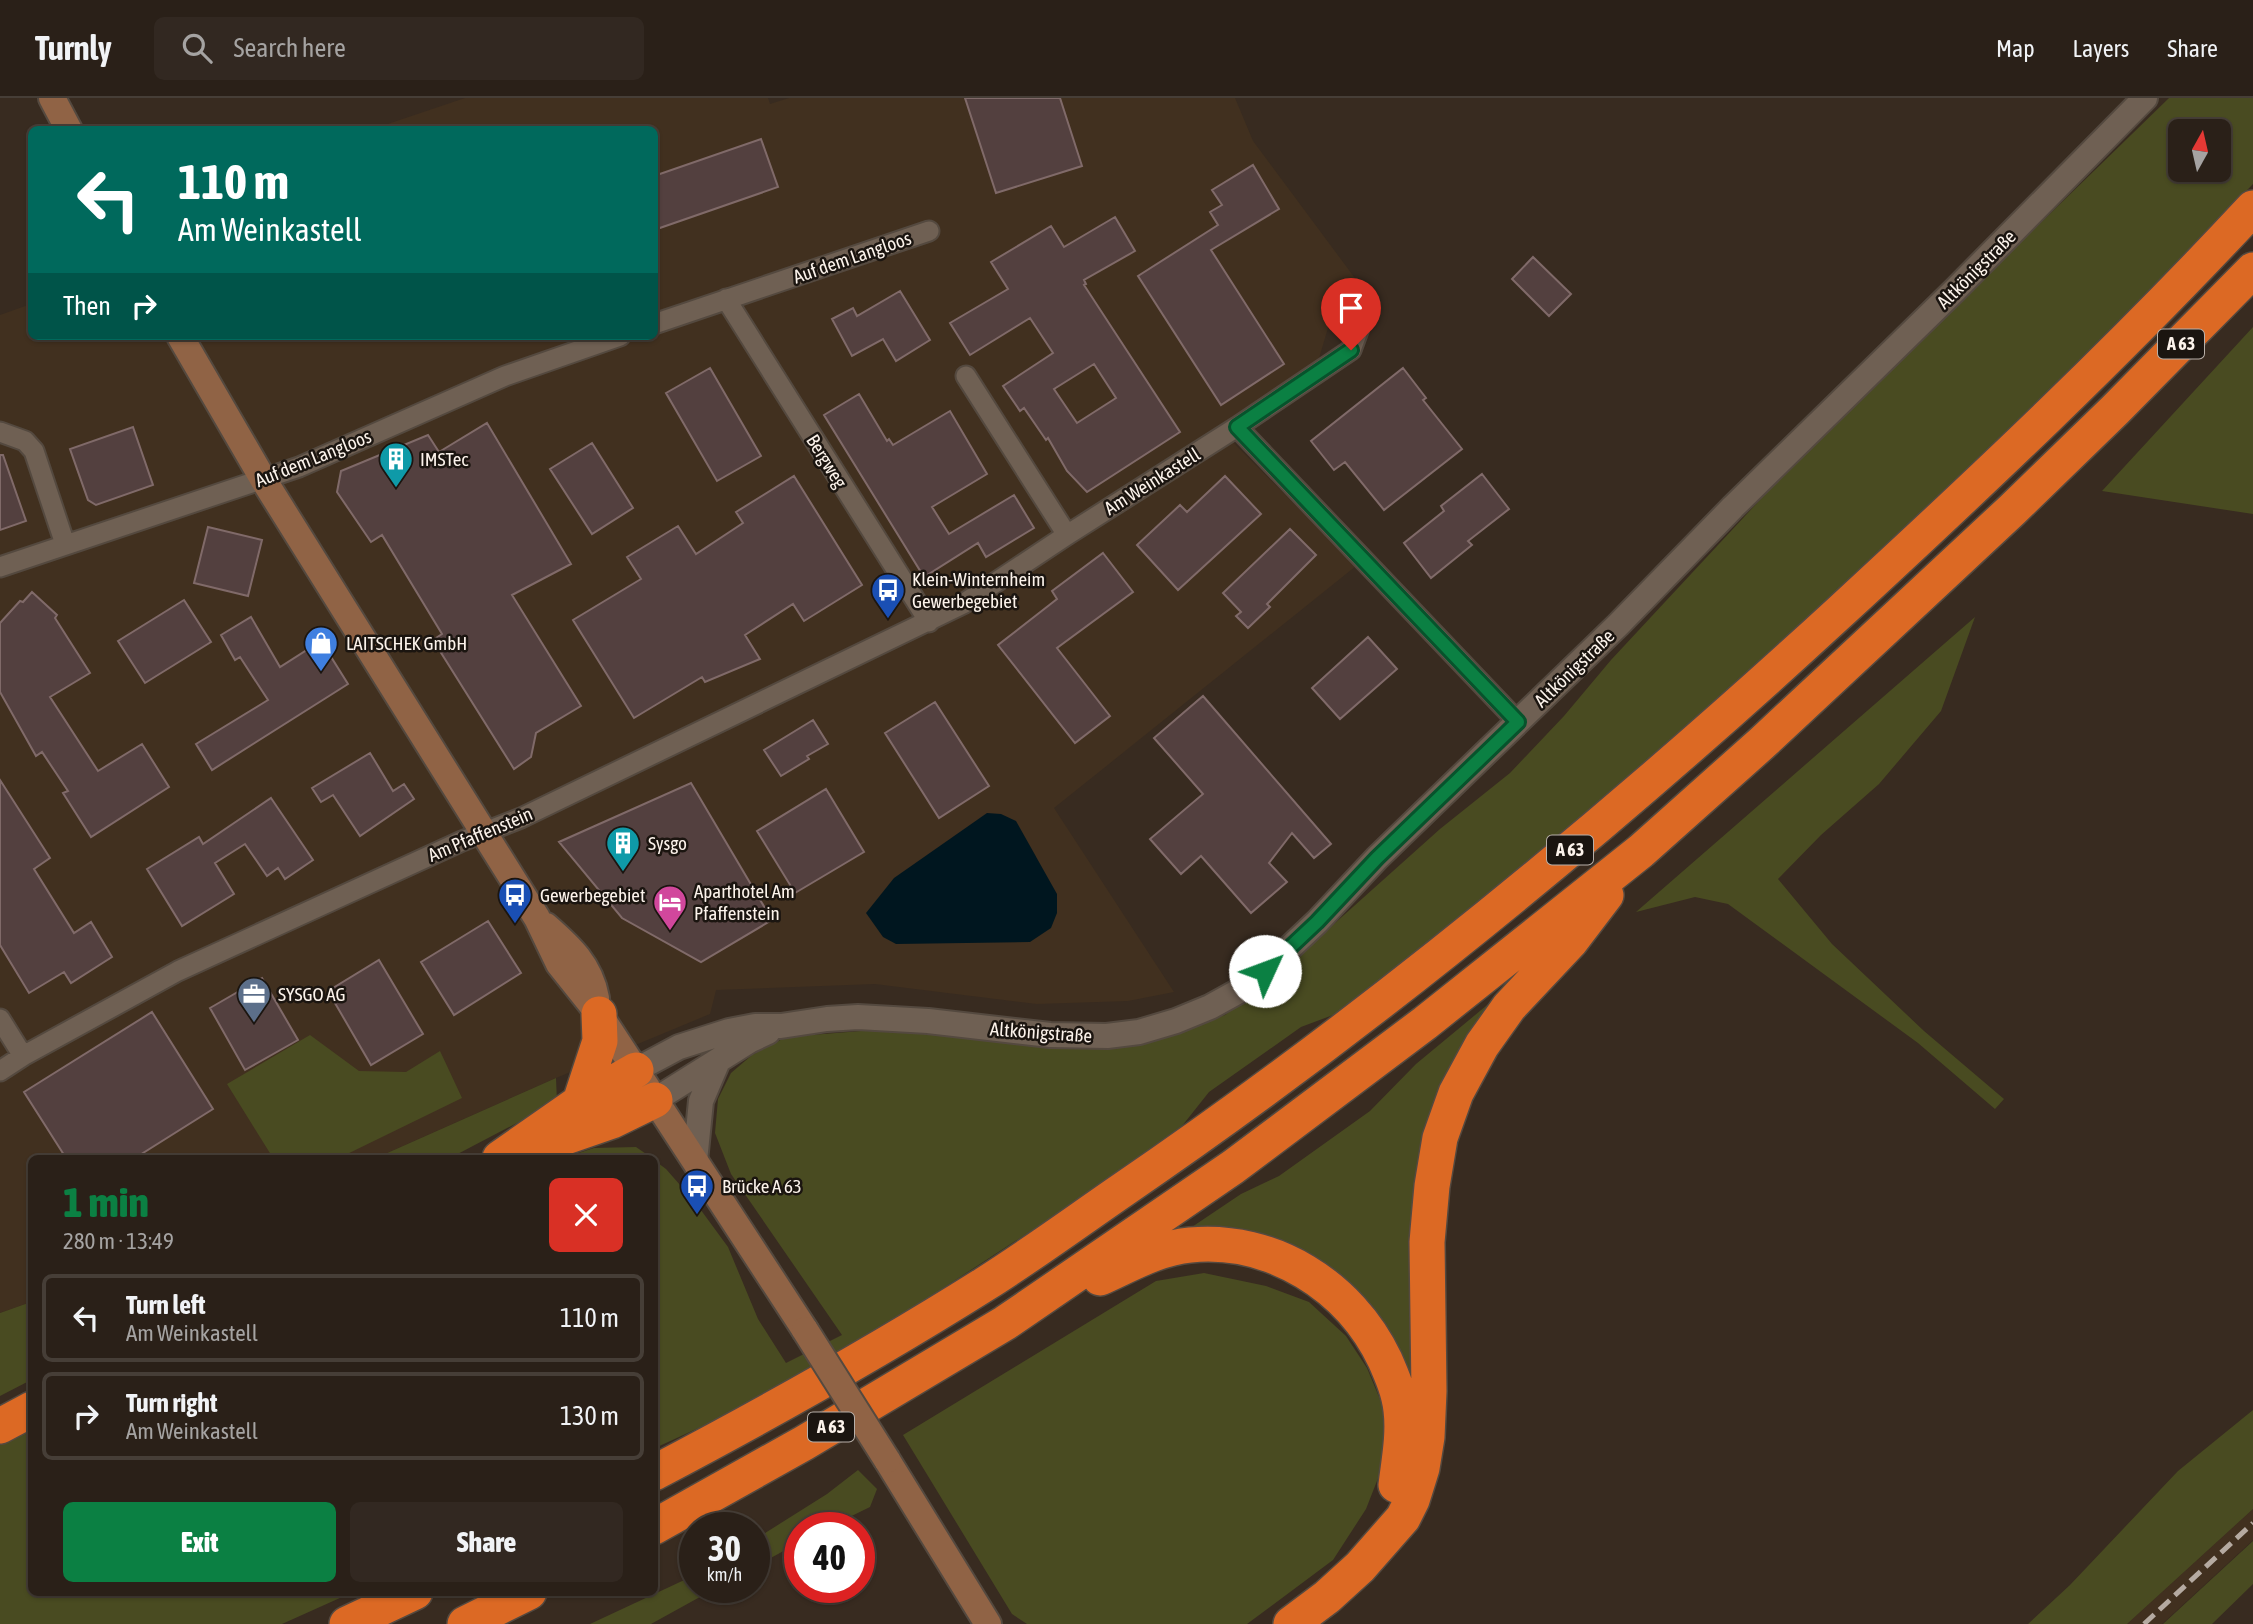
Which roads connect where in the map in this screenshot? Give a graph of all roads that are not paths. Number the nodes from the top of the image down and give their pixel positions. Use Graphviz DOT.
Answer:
graph roads {
  1 [pos="52,98"];
  2 [pos="2145,98"];
  3 [pos="67,126"];
  4 [pos="2253,208"];
  5 [pos="929,231"];
  6 [pos="2253,270"];
  7 [pos="726,299"];
  8 [pos="658,323"];
  9 [pos="1359,328"];
  10 [pos="182,340"];
  11 [pos="608,340"];
  12 [pos="966,376"];
  13 [pos="1237,427"];
  14 [pos="0,432"];
  15 [pos="263,479"];
  16 [pos="1067,535"];
  17 [pos="65,544"];
  18 [pos="0,567"];
  19 [pos="963,604"];
  20 [pos="929,622"];
  21 [pos="1518,722"];
  22 [pos="484,832"];
  23 [pos="1641,850"];
  24 [pos="599,1014"];
  25 [pos="0,1019"];
  26 [pos="781,1026"];
  27 [pos="23,1056"];
  28 [pos="718,1061"];
  29 [pos="636,1070"];
  30 [pos="0,1071"];
  31 [pos="655,1100"];
  32 [pos="580,1102"];
  33 [pos="506,1155"];
  34 [pos="511,1155"];
  35 [pos="695,1161"];
  36 [pos="1005,1323"];
  37 [pos="28,1411"];
  38 [pos="0,1426"];
  39 [pos="658,1471"];
  40 [pos="658,1525"];
  41 [pos="1385,1536"];
  42 [pos="406,1596"];
  43 [pos="521,1596"];
  44 [pos="347,1624"];
  45 [pos="465,1624"];
  46 [pos="988,1624"];
  47 [pos="1291,1624"];
  1 -- 3 [label="main road"];
  2 -- 21 [label="street, Altkönigstraße"];
  4 -- 39 [label="highway, A 63"];
  5 -- 7 [label="street, Auf dem Langloos"];
  6 -- 23 [label="highway, A 63"];
  7 -- 8 [label="street, Auf dem Langloos"];
  7 -- 20 [label="street, Bergweg"];
  9 -- 13 [label="street, Am Weinkastell"];
  10 -- 15 [label="main road"];
  11 -- 15 [label="street, Auf dem Langloos"];
  12 -- 16 [label="street"];
  13 -- 16 [label="street, Am Weinkastell"];
  13 -- 21 [label="street"];
  14 -- 17 [label="street"];
  15 -- 17 [label="street, Auf dem Langloos"];
  15 -- 22 [label="main road"];
  16 -- 19 [label="street, Am Weinkastell"];
  17 -- 18 [label="street, Auf dem Langloos"];
  19 -- 20 [label="street, Am Pfaffenstein"];
  20 -- 22 [label="street, Am Pfaffenstein"];
  21 -- 26 [label="street, Altkönigstraße"];
  22 -- 24 [label="main road"];
  22 -- 27 [label="street, Am Pfaffenstein"];
  23 -- 36 [label="highway, A 63"];
  23 -- 41 [label="highway"];
  24 -- 29 [label="main road"];
  24 -- 32 [label="highway"];
  25 -- 27 [label="street"];
  26 -- 28 [label="street, Altkönigstraße"];
  26 -- 29 [label="street, Altkönigstraße"];
  27 -- 30 [label="street, Am Pfaffenstein"];
  28 -- 31 [label="street, Altkönigstraße"];
  28 -- 35 [label="street"];
  29 -- 31 [label="main road"];
  29 -- 32 [label="highway"];
  31 -- 34 [label="highway"];
  31 -- 35 [label="main road"];
  32 -- 33 [label="highway"];
  35 -- 46 [label="main road, bridge"];
  36 -- 40 [label="highway, A 63"];
  36 -- 41 [label="highway"];
  37 -- 38 [label="highway"];
  41 -- 47 [label="highway"];
  42 -- 44 [label="highway"];
  43 -- 45 [label="highway"];
}
